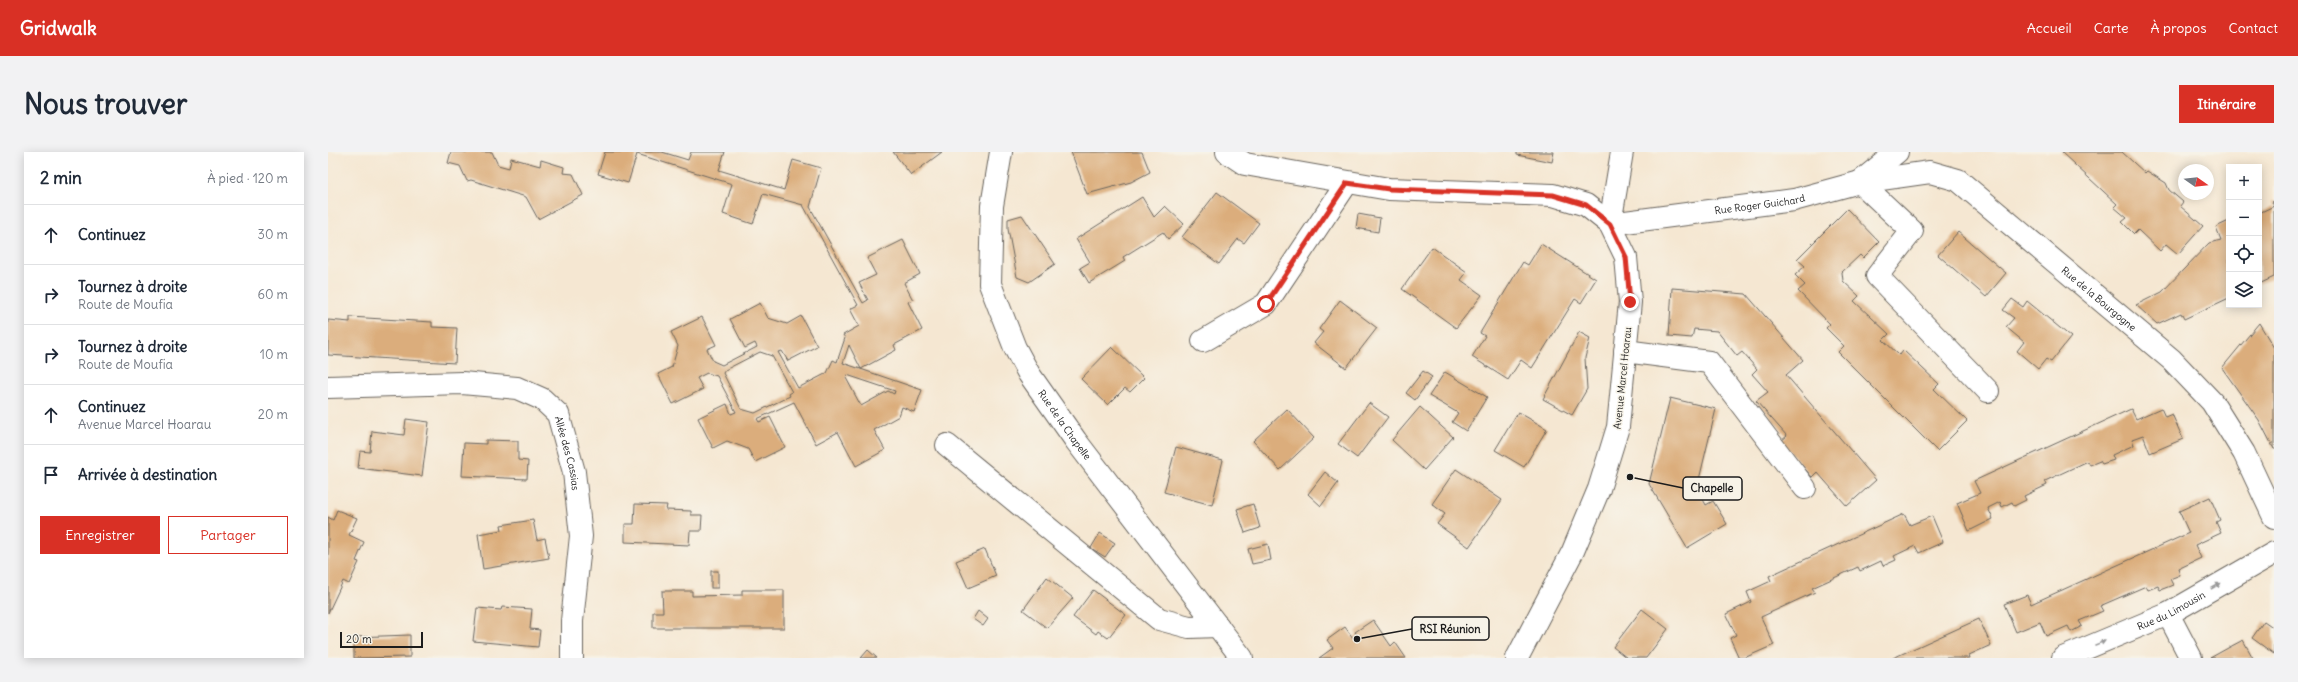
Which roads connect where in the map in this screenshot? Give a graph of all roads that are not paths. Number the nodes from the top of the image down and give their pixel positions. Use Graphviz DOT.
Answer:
graph roads {
  1 [pos="1001,152"];
  2 [pos="1227,152"];
  3 [pos="1622,152"];
  4 [pos="1897,152"];
  5 [pos="1860,182"];
  6 [pos="1347,183"];
  7 [pos="1610,224"];
  8 [pos="1202,341"];
  9 [pos="1625,351"];
  10 [pos="328,387"];
  11 [pos="1988,391"];
  12 [pos="947,445"];
  13 [pos="1805,488"];
  14 [pos="2274,517"];
  15 [pos="2274,553"];
  16 [pos="2168,614"];
  17 [pos="1218,626"];
  18 [pos="572,658"];
  19 [pos="1242,658"];
  20 [pos="1517,658"];
  21 [pos="2064,658"];
  22 [pos="2191,658"];
  1 -- 17 [label="street, Rue de la Chapelle"];
  2 -- 6 [label="street"];
  3 -- 7 [label="street"];
  4 -- 5 [label="street, Rue Roger Guichard"];
  5 -- 7 [label="street, Rue Roger Guichard"];
  5 -- 11 [label="street"];
  5 -- 14 [label="street, Rue de la Bourgogne"];
  6 -- 7 [label="street"];
  6 -- 8 [label="street"];
  7 -- 9 [label="street, Avenue Marcel Hoarau"];
  9 -- 13 [label="street"];
  9 -- 20 [label="street, Avenue Marcel Hoarau"];
  10 -- 18 [label="street, Allée des Cassias"];
  12 -- 17 [label="street"];
  16 -- 15 [label="street, Rue du Limousin, one-way"];
  21 -- 16 [label="street, Rue du Limousin, one-way"];
  16 -- 22 [label="street"];
  17 -- 19 [label="street, Rue de la Chapelle"];
}
